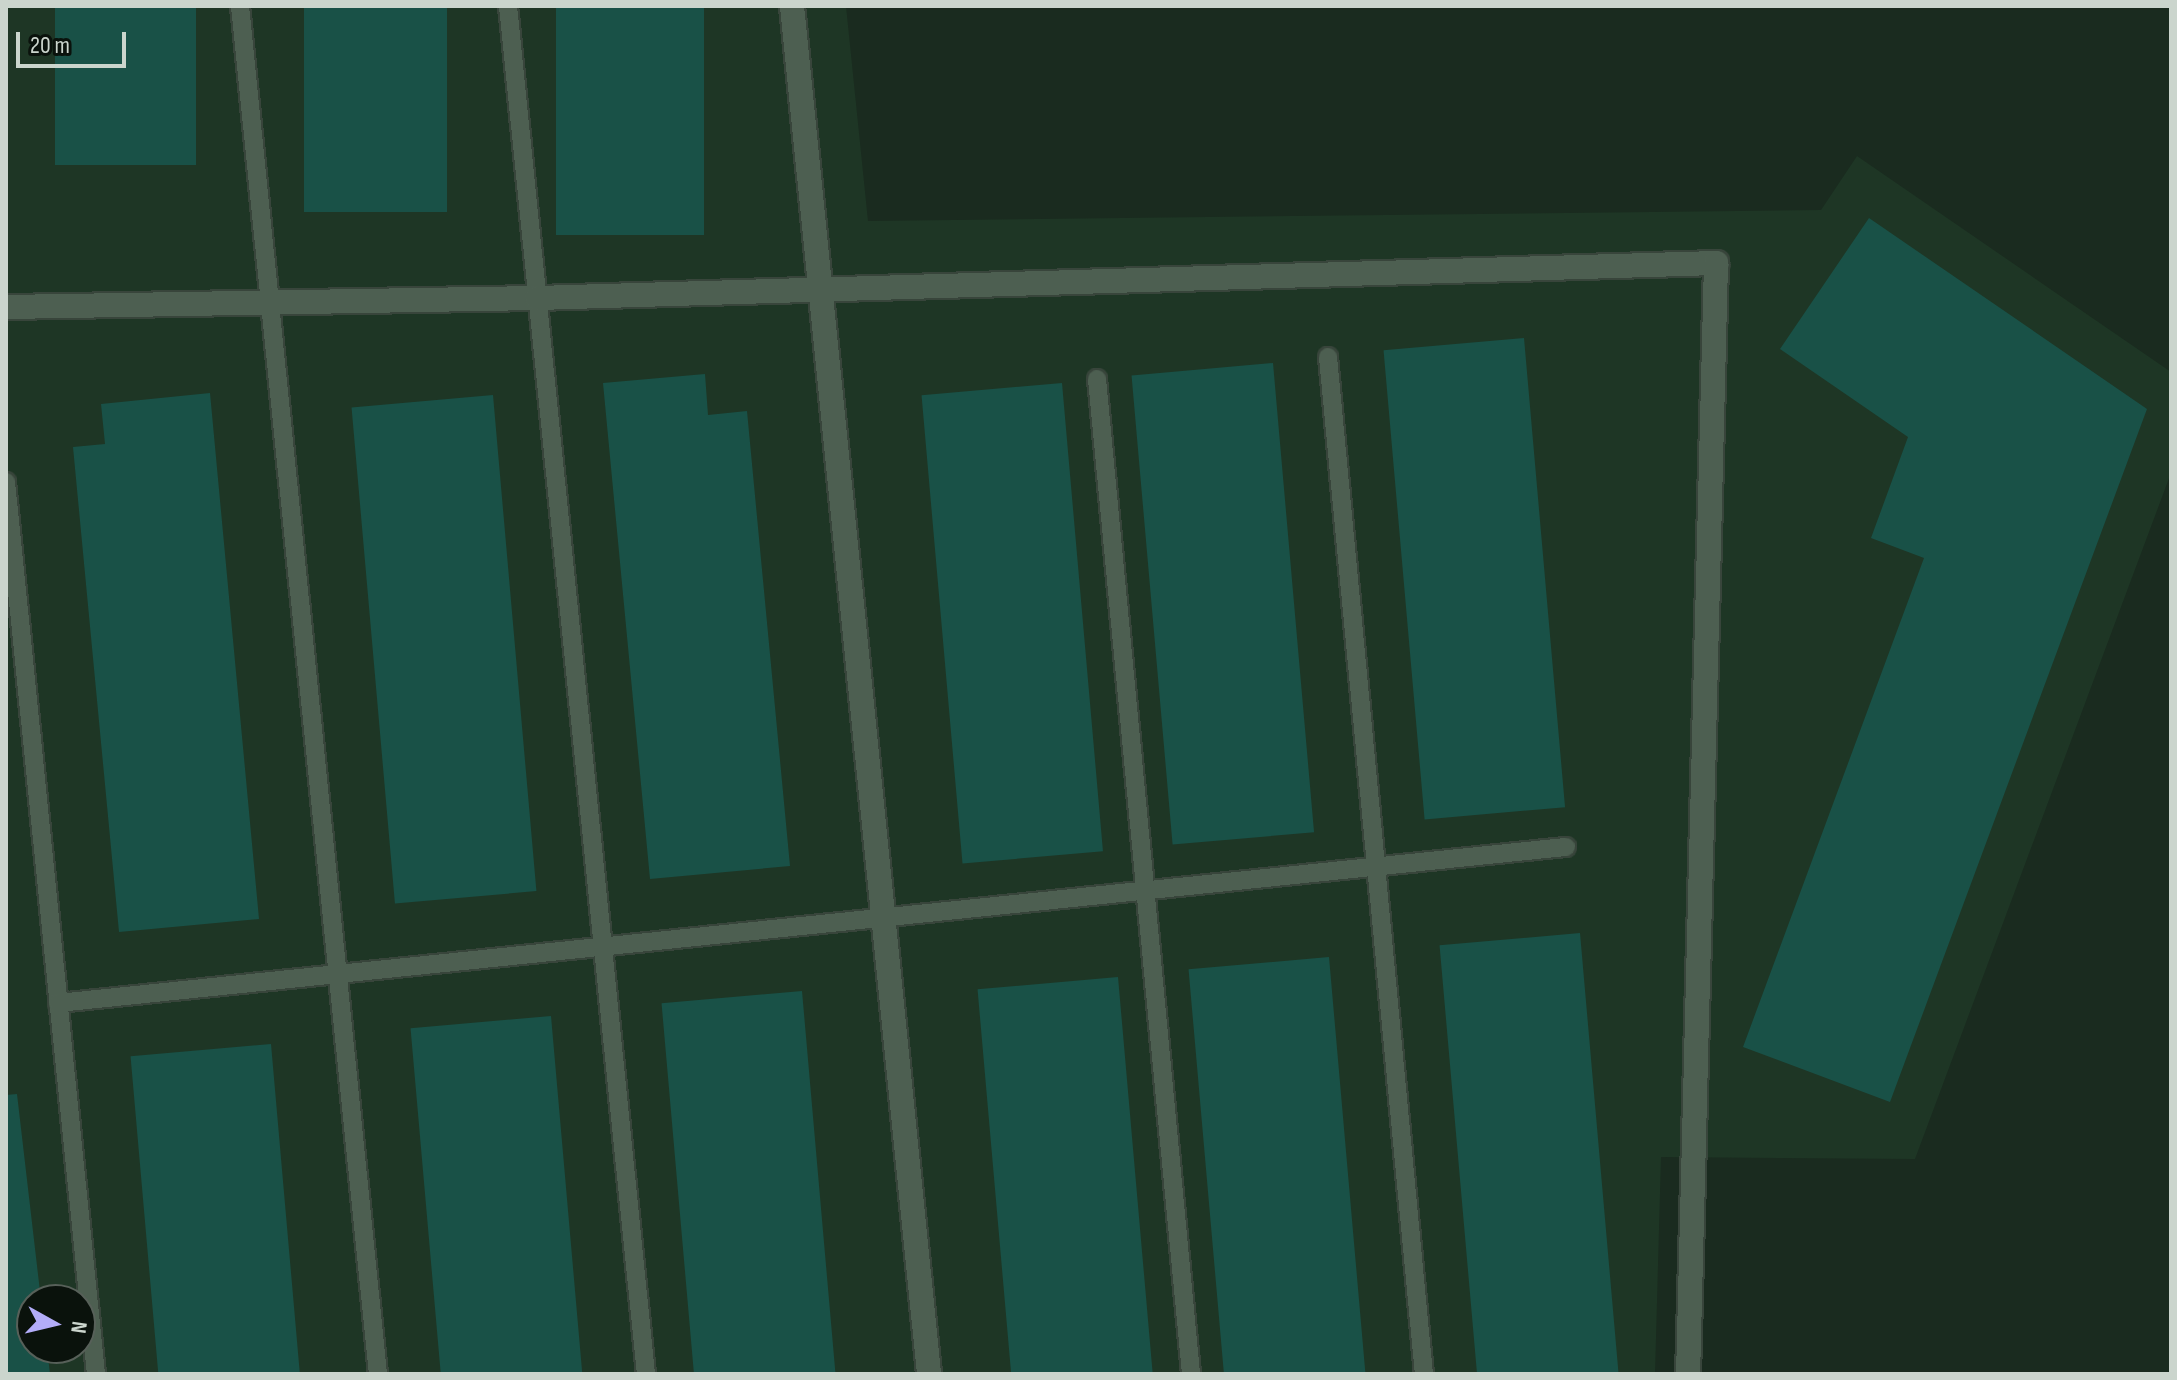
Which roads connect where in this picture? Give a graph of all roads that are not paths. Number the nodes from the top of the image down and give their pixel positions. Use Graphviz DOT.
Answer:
graph roads {
  1 [pos="240,6"];
  2 [pos="508,6"];
  3 [pos="792,6"];
  4 [pos="820,290"];
  5 [pos="537,298"];
  6 [pos="270,303"];
  7 [pos="6,307"];
  8 [pos="1328,357"];
  9 [pos="1097,379"];
  10 [pos="6,482"];
  11 [pos="1566,847"];
  12 [pos="1376,867"];
  13 [pos="1146,891"];
  14 [pos="883,917"];
  15 [pos="602,947"];
  16 [pos="338,974"];
  17 [pos="58,1003"];
  18 [pos="96,1374"];
  19 [pos="378,1374"];
  20 [pos="646,1374"];
  21 [pos="929,1374"];
  22 [pos="1191,1374"];
  23 [pos="1424,1374"];
  24 [pos="1688,1374"];
  1 -- 6 [label="lane"];
  2 -- 5 [label="lane"];
  3 -- 4 [label="street"];
  4 -- 5 [label="street"];
  4 -- 14 [label="street"];
  4 -- 24 [label="street"];
  5 -- 6 [label="street"];
  5 -- 15 [label="lane"];
  6 -- 7 [label="street"];
  6 -- 16 [label="lane"];
  8 -- 12 [label="lane"];
  9 -- 13 [label="lane"];
  10 -- 17 [label="lane"];
  11 -- 12 [label="lane"];
  12 -- 13 [label="lane"];
  12 -- 23 [label="lane"];
  13 -- 14 [label="lane"];
  13 -- 22 [label="lane"];
  14 -- 15 [label="lane"];
  14 -- 21 [label="street"];
  15 -- 16 [label="lane"];
  15 -- 20 [label="lane"];
  16 -- 17 [label="lane"];
  16 -- 19 [label="lane"];
  17 -- 18 [label="lane"];
}
